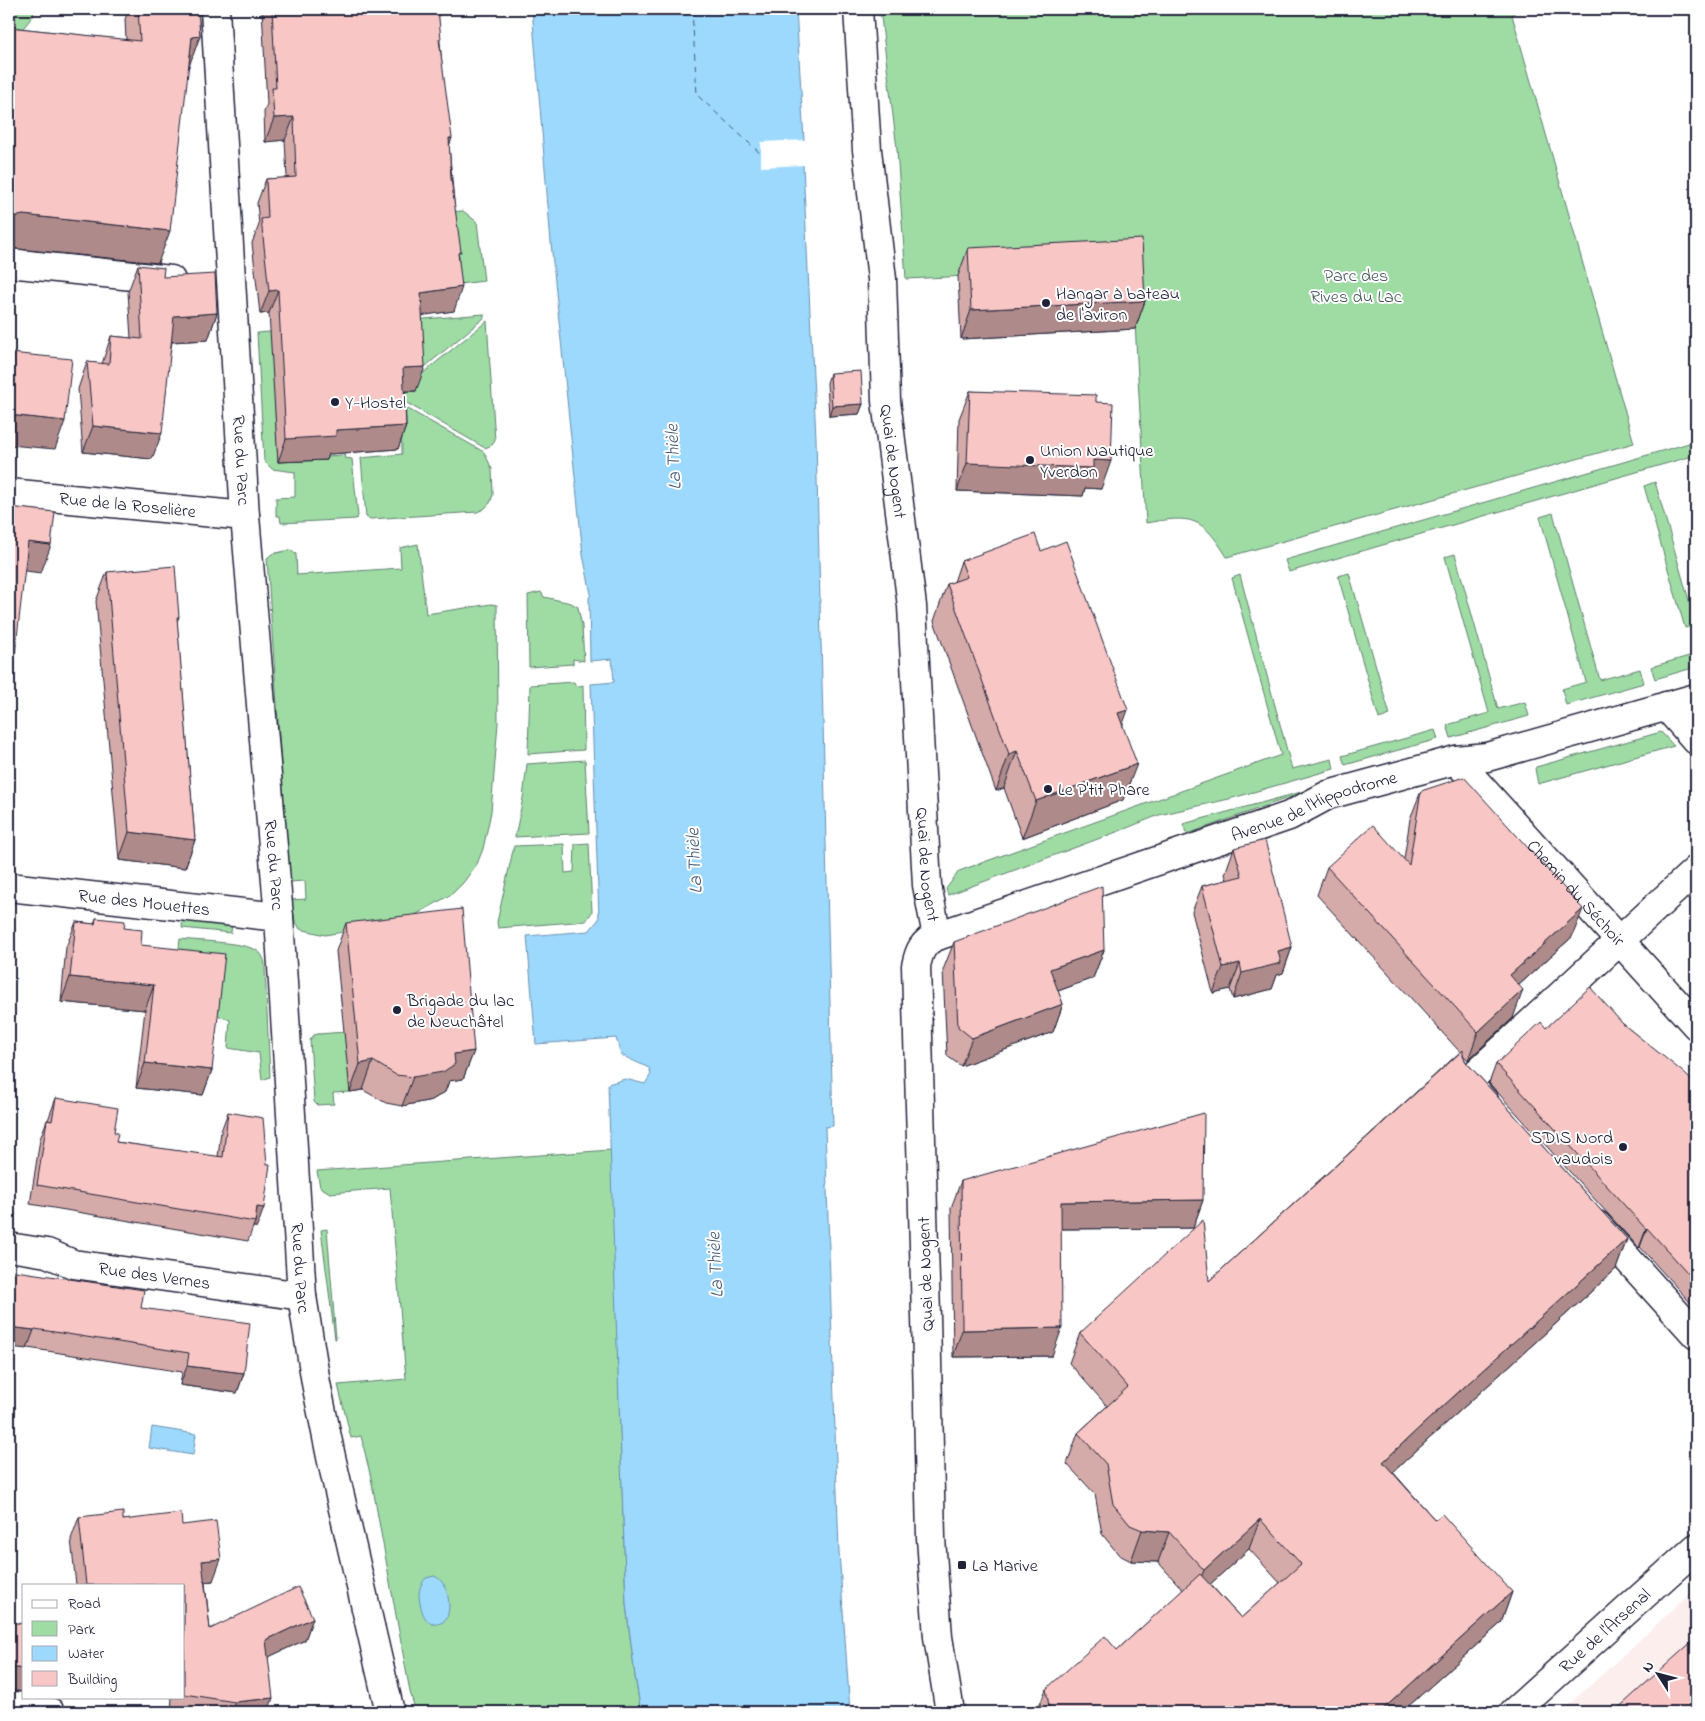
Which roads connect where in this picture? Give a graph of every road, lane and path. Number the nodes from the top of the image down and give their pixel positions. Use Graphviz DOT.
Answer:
graph roads {
  1 [pos="215,9"];
  2 [pos="858,9"];
  3 [pos="9,263"];
  4 [pos="232,286"];
  5 [pos="9,492"];
  6 [pos="245,516"];
  7 [pos="1696,698"];
  8 [pos="1666,706"];
  9 [pos="1696,740"];
  10 [pos="1456,760"];
  11 [pos="1696,870"];
  12 [pos="9,887"];
  13 [pos="280,917"];
  14 [pos="937,936"];
  15 [pos="1620,941"];
  16 [pos="1696,1025"];
  17 [pos="1500,1118"];
  18 [pos="1578,1205"];
  19 [pos="9,1247"];
  20 [pos="302,1296"];
  21 [pos="1696,1335"];
  22 [pos="1696,1548"];
  23 [pos="9,1704"];
  24 [pos="50,1712"];
  25 [pos="390,1712"];
  26 [pos="950,1712"];
  27 [pos="1514,1712"];
  1 -- 4 [label="street, Rue du Parc"];
  2 -- 14 [label="street, Quai de Nogent"];
  3 -- 4 [label="street"];
  4 -- 6 [label="street, Rue du Parc"];
  5 -- 6 [label="street, Rue de la Roselière"];
  6 -- 13 [label="street, Rue du Parc"];
  7 -- 8 [label="street, Avenue de l'Hippodrome"];
  8 -- 9 [label="street"];
  8 -- 10 [label="street, Avenue de l'Hippodrome"];
  10 -- 14 [label="street, Avenue de l'Hippodrome"];
  10 -- 15 [label="street, Chemin du Séchoir"];
  11 -- 15 [label="street"];
  12 -- 13 [label="street, Rue des Mouettes"];
  13 -- 20 [label="street, Rue du Parc"];
  14 -- 26 [label="street, Quai de Nogent"];
  15 -- 16 [label="street, Chemin du Séchoir"];
  15 -- 17 [label="street"];
  18 -- 21 [label="street"];
  19 -- 20 [label="street, Rue des Vernes"];
  20 -- 25 [label="street, Rue du Parc"];
  22 -- 27 [label="street, Rue de l'Arsenal"];
  23 -- 24 [label="street"];
}
